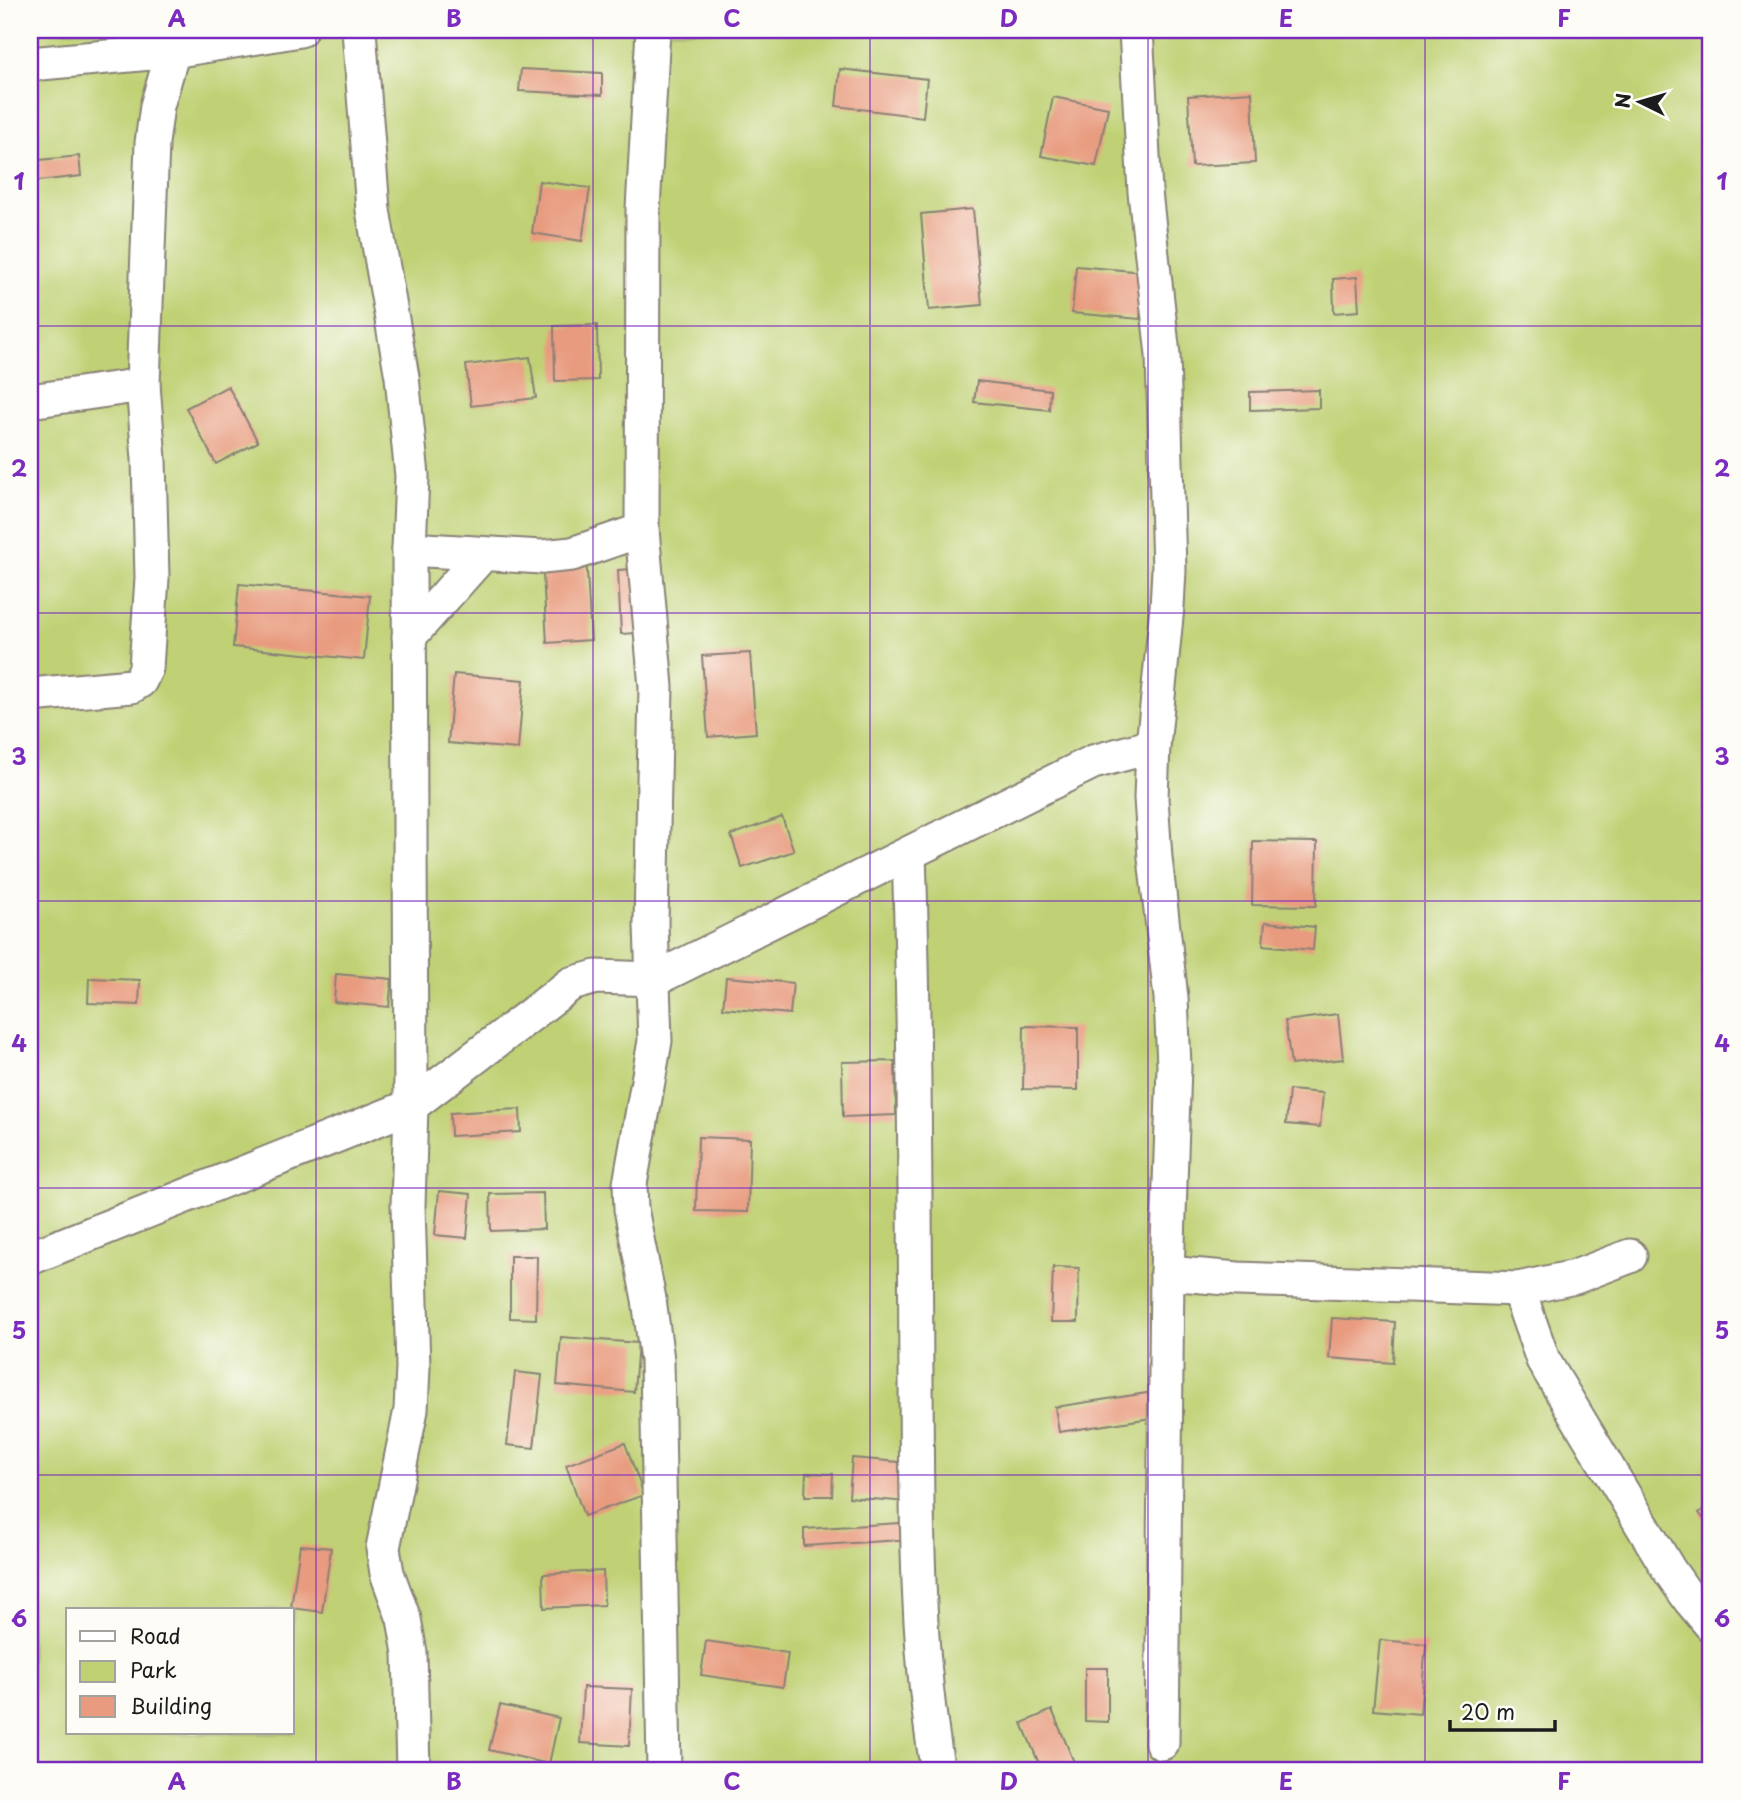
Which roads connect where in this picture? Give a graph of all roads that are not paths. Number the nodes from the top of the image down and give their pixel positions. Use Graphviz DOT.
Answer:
graph roads {
  1 [pos="300,30"];
  2 [pos="359,30"];
  3 [pos="653,30"];
  4 [pos="1136,30"];
  5 [pos="173,51"];
  6 [pos="30,64"];
  7 [pos="143,386"];
  8 [pos="30,401"];
  9 [pos="642,530"];
  10 [pos="409,549"];
  11 [pos="483,554"];
  12 [pos="409,637"];
  13 [pos="30,695"];
  14 [pos="1153,746"];
  15 [pos="909,854"];
  16 [pos="654,979"];
  17 [pos="411,1106"];
  18 [pos="1630,1256"];
  19 [pos="30,1258"];
  20 [pos="1167,1273"];
  21 [pos="1518,1289"];
  22 [pos="1711,1625"];
  23 [pos="1162,1743"];
  24 [pos="414,1771"];
  25 [pos="664,1771"];
  26 [pos="938,1771"];
  1 -- 5 [label="street"];
  2 -- 10 [label="street"];
  3 -- 9 [label="street"];
  4 -- 14 [label="street"];
  5 -- 6 [label="street"];
  5 -- 7 [label="street"];
  7 -- 8 [label="street"];
  7 -- 13 [label="street"];
  9 -- 11 [label="street"];
  9 -- 16 [label="street"];
  10 -- 11 [label="street"];
  10 -- 12 [label="street"];
  11 -- 12 [label="street"];
  12 -- 17 [label="street"];
  14 -- 15 [label="street"];
  14 -- 20 [label="street"];
  15 -- 16 [label="street"];
  15 -- 26 [label="street"];
  16 -- 17 [label="street"];
  16 -- 25 [label="street"];
  17 -- 19 [label="street"];
  17 -- 24 [label="street"];
  18 -- 21 [label="street"];
  20 -- 21 [label="street"];
  20 -- 23 [label="street"];
  21 -- 22 [label="street"];
}
